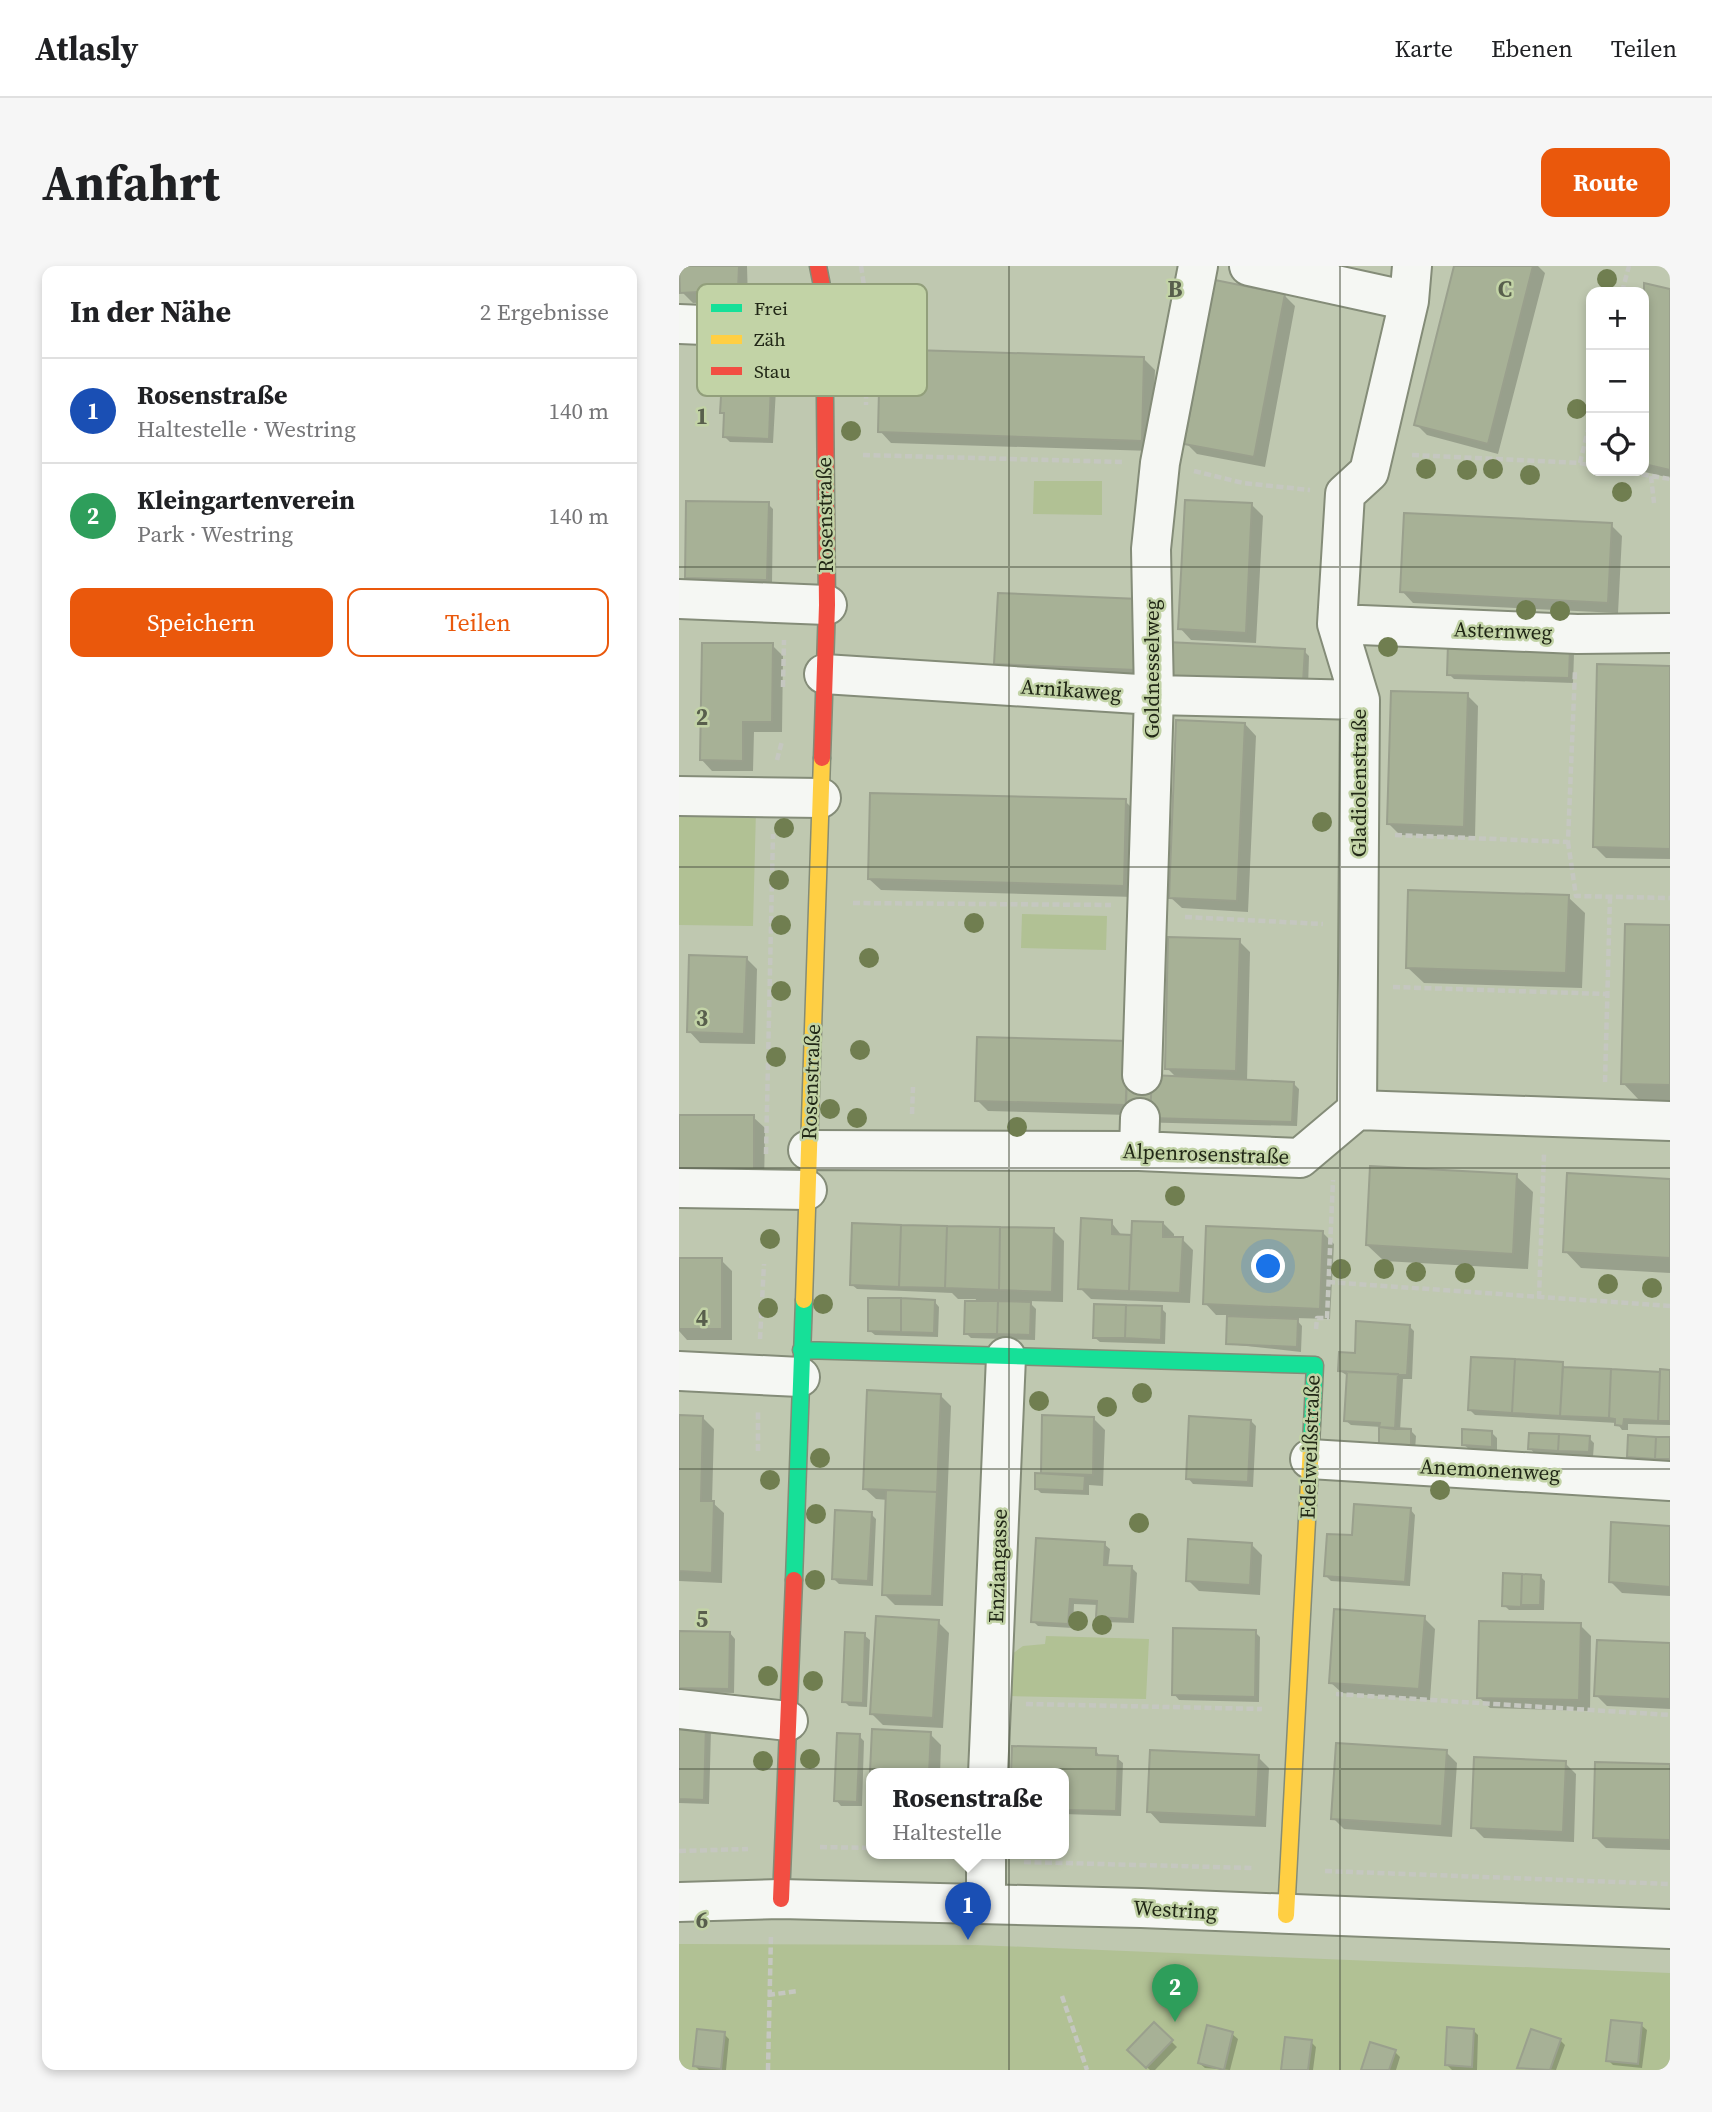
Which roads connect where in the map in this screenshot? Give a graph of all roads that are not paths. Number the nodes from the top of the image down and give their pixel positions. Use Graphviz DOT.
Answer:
graph roads {
  1 [pos="818,266"];
  2 [pos="1198,266"];
  3 [pos="1249,266"];
  4 [pos="822,284"];
  5 [pos="1411,284"];
  6 [pos="679,324"];
  7 [pos="697,325"];
  8 [pos="823,396"];
  9 [pos="679,599"];
  10 [pos="827,605"];
  11 [pos="1337,624"];
  12 [pos="1670,633"];
  13 [pos="824,674"];
  14 [pos="1154,695"];
  15 [pos="1360,700"];
  16 [pos="679,796"];
  17 [pos="821,798"];
  18 [pos="1142,1075"];
  19 [pos="1346,1118"];
  20 [pos="1670,1121"];
  21 [pos="808,1150"];
  22 [pos="679,1188"];
  23 [pos="807,1190"];
  24 [pos="1006,1357"];
  25 [pos="800,1363"];
  26 [pos="679,1371"];
  27 [pos="1310,1459"];
  28 [pos="1670,1481"];
  29 [pos="679,1709"];
  30 [pos="788,1721"];
  31 [pos="988,1768"];
  32 [pos="986,1859"];
  33 [pos="781,1899"];
  34 [pos="679,1902"];
  35 [pos="986,1904"];
  36 [pos="1286,1915"];
  37 [pos="1670,1929"];
  1 -- 4 [label="street, Rosenstraße"];
  2 -- 14 [label="street, Goldnesselweg"];
  3 -- 5 [label="street"];
  5 -- 11 [label="street, Gladiolenstraße"];
  6 -- 7 [label="street"];
  8 -- 10 [label="street, Rosenstraße"];
  9 -- 10 [label="street"];
  10 -- 13 [label="street, Rosenstraße"];
  11 -- 12 [label="street, Asternweg"];
  11 -- 15 [label="street, Gladiolenstraße"];
  13 -- 14 [label="street, Arnikaweg"];
  13 -- 17 [label="street, Rosenstraße"];
  14 -- 15 [label="street, Arnikaweg"];
  14 -- 18 [label="street, Goldnesselweg"];
  15 -- 19 [label="street, Gladiolenstraße"];
  16 -- 17 [label="street"];
  17 -- 21 [label="street, Rosenstraße"];
  19 -- 20 [label="street"];
  19 -- 21 [label="street, Alpenrosenstraße"];
  21 -- 23 [label="street, Rosenstraße"];
  22 -- 23 [label="street"];
  23 -- 25 [label="street, Rosenstraße"];
  24 -- 25 [label="street, Edelweißstraße"];
  24 -- 27 [label="street, Edelweißstraße"];
  24 -- 31 [label="street, Enziangasse"];
  25 -- 26 [label="street"];
  25 -- 30 [label="street, Rosenstraße"];
  27 -- 28 [label="street, Anemonenweg"];
  27 -- 36 [label="street, Edelweißstraße"];
  29 -- 30 [label="street"];
  30 -- 33 [label="street, Rosenstraße"];
  32 -- 35 [label="street"];
  33 -- 34 [label="street, Westring"];
  33 -- 35 [label="street, Westring"];
  35 -- 36 [label="street, Westring"];
  36 -- 37 [label="street, Westring"];
}
